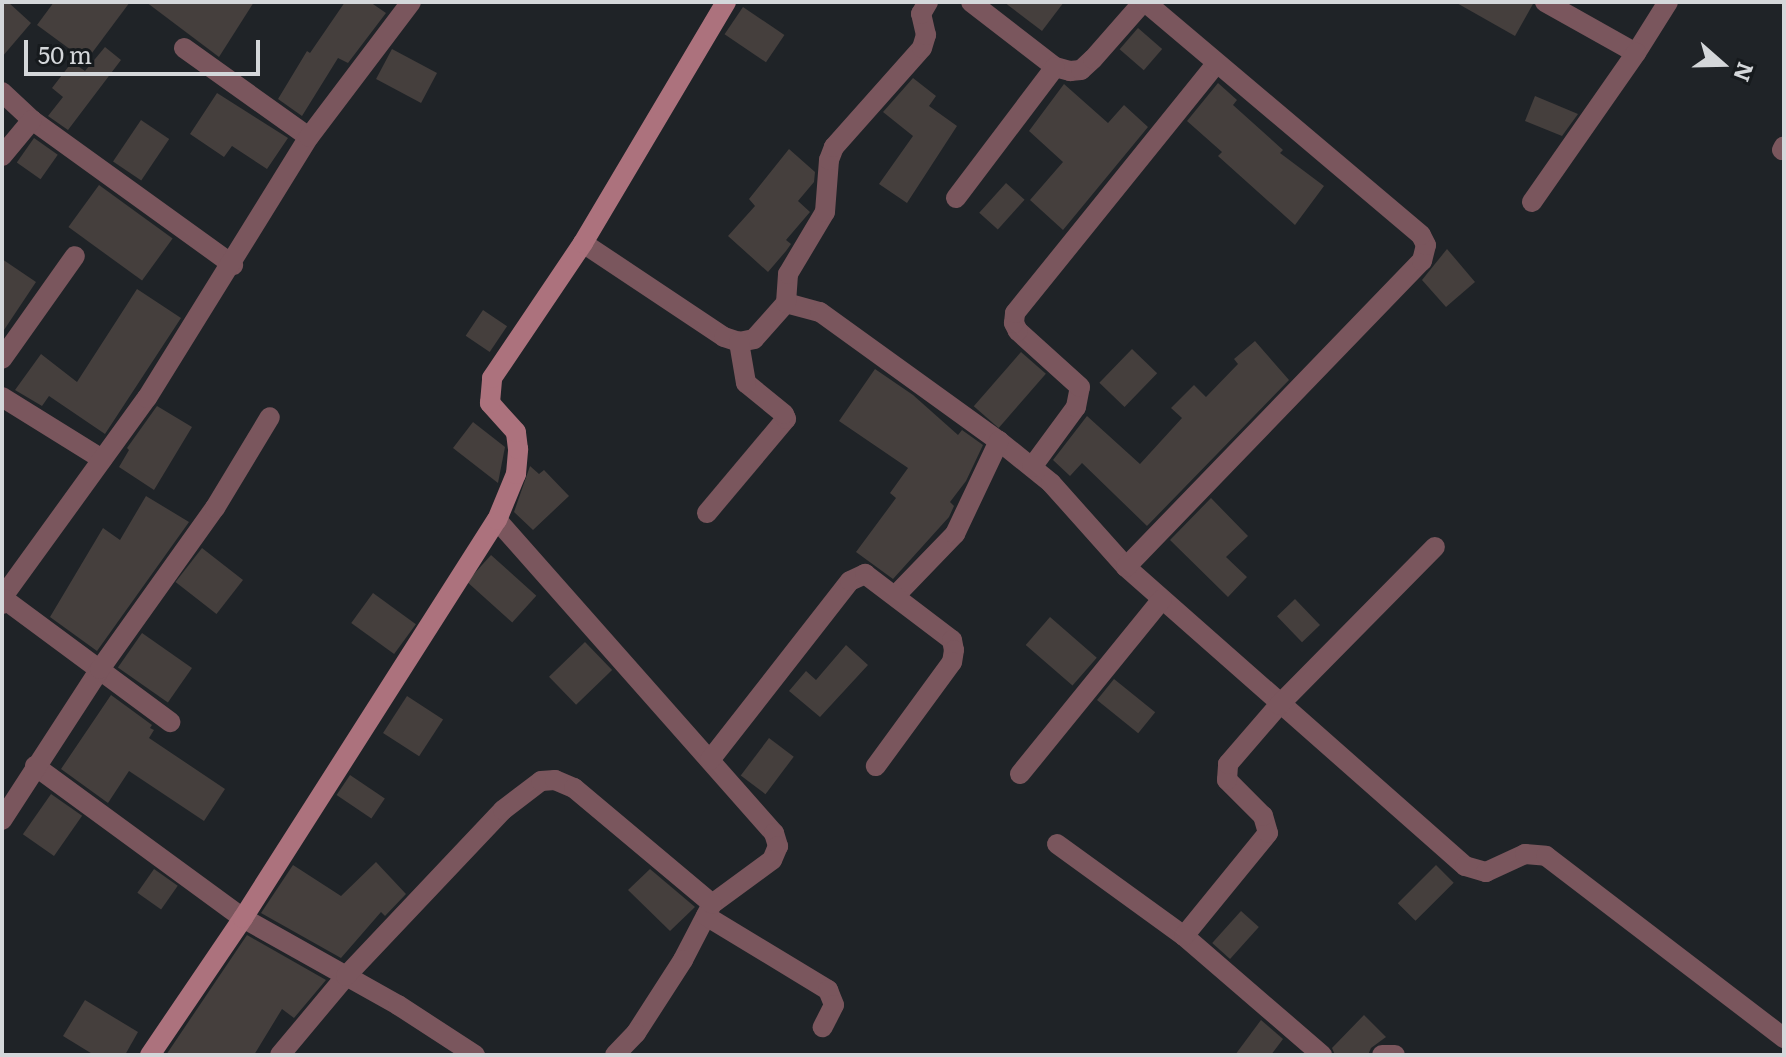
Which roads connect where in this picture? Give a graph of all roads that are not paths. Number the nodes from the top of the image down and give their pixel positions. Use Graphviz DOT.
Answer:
graph roads {
  1 [pos="411,2"];
  2 [pos="726,2"];
  3 [pos="928,2"];
  4 [pos="971,2"];
  5 [pos="1144,2"];
  6 [pos="1545,2"];
  7 [pos="1668,2"];
  8 [pos="184,48"];
  9 [pos="1636,53"];
  10 [pos="1217,63"];
  11 [pos="1055,67"];
  12 [pos="2,92"];
  13 [pos="32,120"];
  14 [pos="309,137"];
  15 [pos="2,156"];
  16 [pos="956,198"];
  17 [pos="1532,202"];
  18 [pos="583,243"];
  19 [pos="75,256"];
  20 [pos="233,265"];
  21 [pos="786,303"];
  22 [pos="739,342"];
  23 [pos="2,359"];
  24 [pos="2,397"];
  25 [pos="270,417"];
  26 [pos="999,441"];
  27 [pos="102,459"];
  28 [pos="1032,467"];
  29 [pos="707,513"];
  30 [pos="497,520"];
  31 [pos="1435,547"];
  32 [pos="1126,567"];
  33 [pos="896,595"];
  34 [pos="1162,599"];
  35 [pos="3,600"];
  36 [pos="100,669"];
  37 [pos="1279,705"];
  38 [pos="170,722"];
  39 [pos="710,760"];
  40 [pos="35,766"];
  41 [pos="876,766"];
  42 [pos="1020,774"];
  43 [pos="2,820"];
  44 [pos="1057,844"];
  45 [pos="709,910"];
  46 [pos="243,918"];
  47 [pos="1184,936"];
  48 [pos="346,976"];
  49 [pos="823,1027"];
  50 [pos="1784,1038"];
  51 [pos="150,1055"];
  52 [pos="280,1055"];
  53 [pos="475,1055"];
  54 [pos="615,1055"];
  55 [pos="1322,1055"];
  56 [pos="1382,1055"];
  57 [pos="1395,1055"];
  1 -- 14 [label="street"];
  2 -- 18 [label="street"];
  3 -- 21 [label="street"];
  4 -- 11 [label="street"];
  5 -- 10 [label="street"];
  5 -- 11 [label="street"];
  6 -- 9 [label="street"];
  7 -- 9 [label="street"];
  8 -- 14 [label="street"];
  9 -- 17 [label="street"];
  10 -- 28 [label="street"];
  10 -- 32 [label="street"];
  11 -- 16 [label="street"];
  12 -- 13 [label="street"];
  13 -- 15 [label="street"];
  13 -- 20 [label="street"];
  14 -- 20 [label="street"];
  18 -- 22 [label="street"];
  18 -- 30 [label="street"];
  19 -- 23 [label="street"];
  20 -- 27 [label="street"];
  21 -- 22 [label="street"];
  21 -- 26 [label="street"];
  22 -- 29 [label="street"];
  24 -- 27 [label="street"];
  25 -- 36 [label="street"];
  26 -- 28 [label="street"];
  26 -- 33 [label="street"];
  27 -- 35 [label="street"];
  28 -- 32 [label="street"];
  30 -- 39 [label="street"];
  30 -- 46 [label="street"];
  31 -- 37 [label="street"];
  32 -- 34 [label="street"];
  33 -- 39 [label="street"];
  33 -- 41 [label="street"];
  34 -- 37 [label="street"];
  34 -- 42 [label="street"];
  35 -- 36 [label="street"];
  36 -- 38 [label="street"];
  36 -- 40 [label="street"];
  37 -- 47 [label="street"];
  37 -- 50 [label="street"];
  39 -- 45 [label="street"];
  40 -- 43 [label="street"];
  40 -- 46 [label="street"];
  44 -- 47 [label="street"];
  45 -- 48 [label="street"];
  45 -- 49 [label="street"];
  45 -- 54 [label="street"];
  46 -- 48 [label="street"];
  46 -- 51 [label="street"];
  47 -- 55 [label="street"];
  48 -- 52 [label="street"];
  48 -- 53 [label="street"];
  56 -- 57 [label="street"];
}
